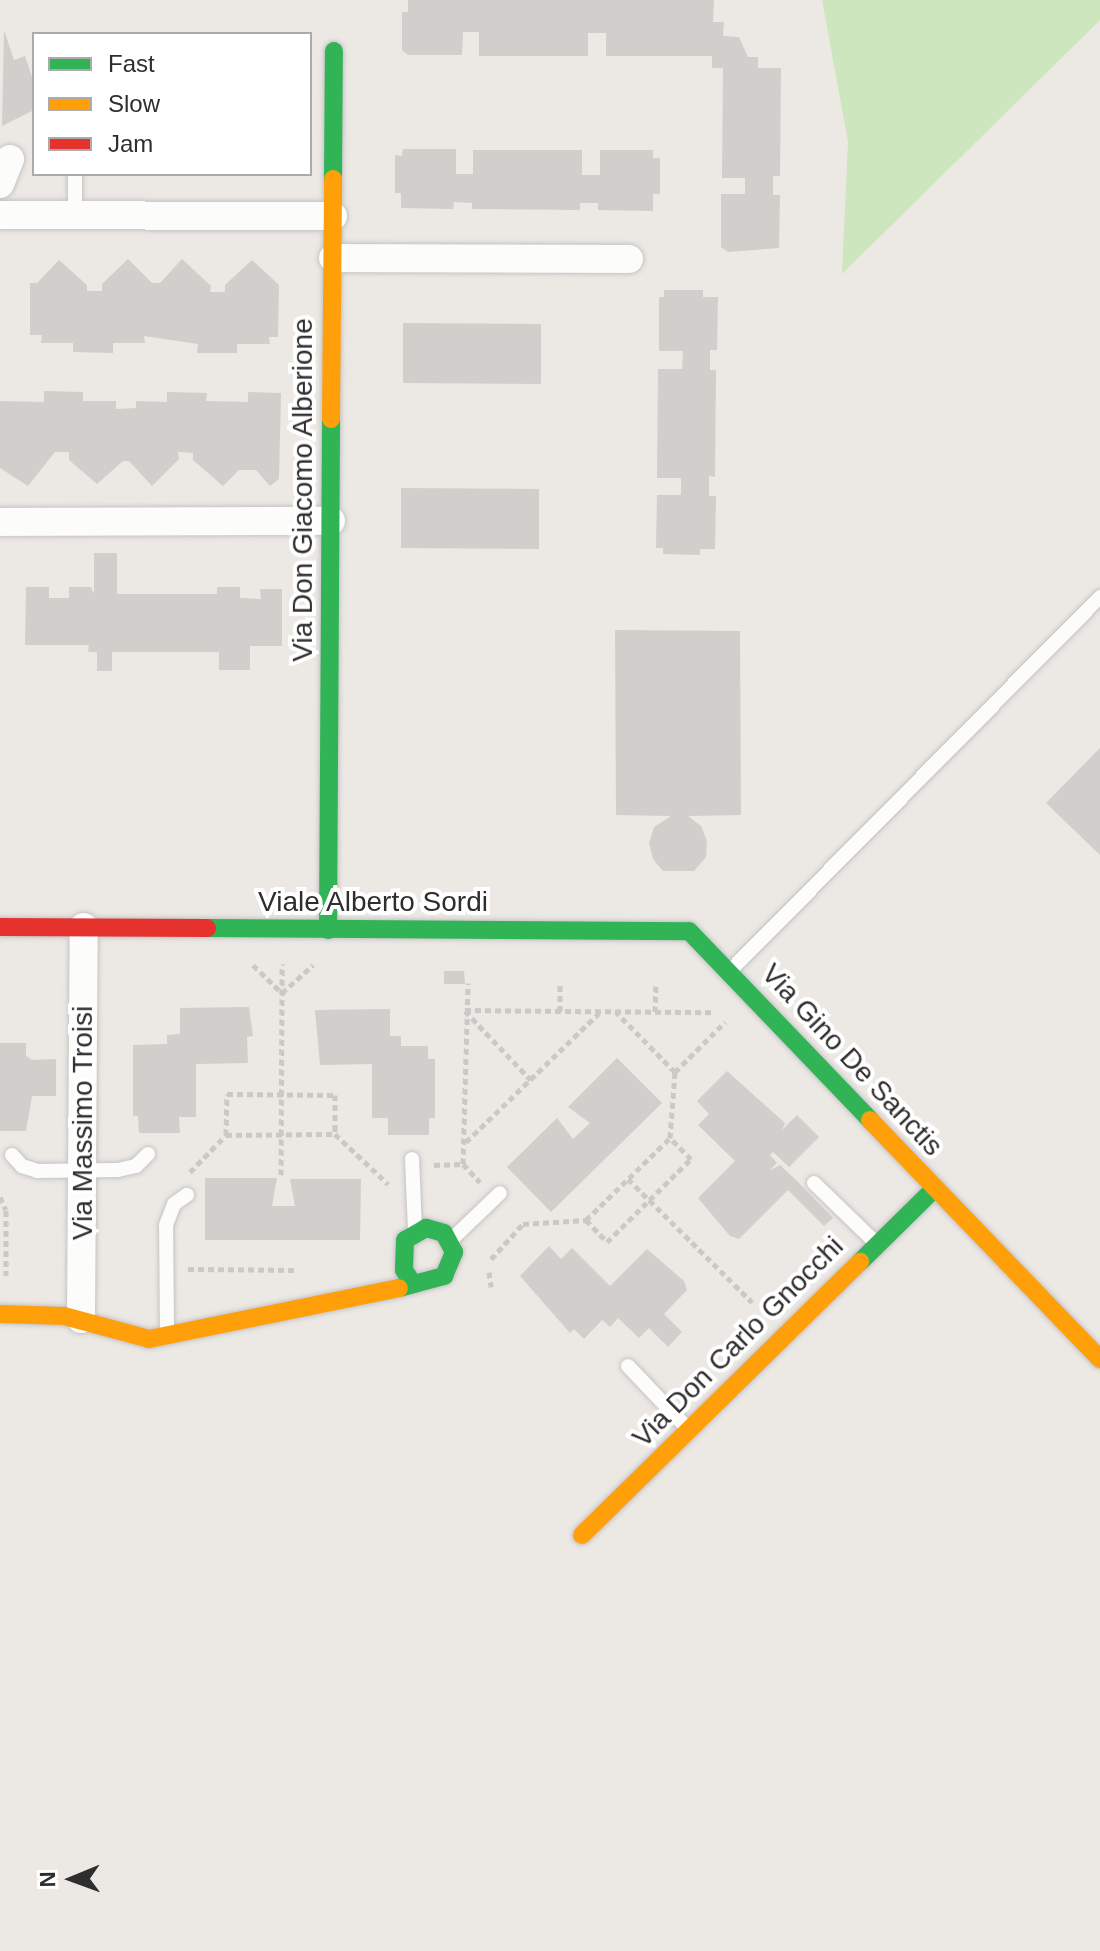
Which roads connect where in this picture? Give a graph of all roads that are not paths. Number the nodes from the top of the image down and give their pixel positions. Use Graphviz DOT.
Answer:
graph roads {
  1 [pos="334,51"];
  2 [pos="75,176"];
  3 [pos="0,215"];
  4 [pos="75,215"];
  5 [pos="333,216"];
  6 [pos="333,258"];
  7 [pos="629,259"];
  8 [pos="331,521"];
  9 [pos="0,522"];
  10 [pos="1100,597"];
  11 [pos="0,927"];
  12 [pos="84,927"];
  13 [pos="328,930"];
  14 [pos="729,971"];
  15 [pos="148,1154"];
  16 [pos="12,1155"];
  17 [pos="412,1159"];
  18 [pos="82,1169"];
  19 [pos="814,1183"];
  20 [pos="934,1189"];
  21 [pos="500,1193"];
  22 [pos="187,1195"];
  23 [pos="415,1232"];
  24 [pos="450,1241"];
  25 [pos="877,1244"];
  26 [pos="413,1284"];
  27 [pos="0,1314"];
  28 [pos="81,1319"];
  29 [pos="168,1335"];
  30 [pos="1100,1359"];
  31 [pos="628,1366"];
  32 [pos="689,1430"];
  33 [pos="582,1535"];
  1 -- 5 [label="street, Via Don Giacomo Alberione"];
  2 -- 4 [label="lane"];
  3 -- 4 [label="street"];
  4 -- 5 [label="street"];
  5 -- 6 [label="street, Via Don Giacomo Alberione"];
  6 -- 7 [label="street"];
  6 -- 8 [label="street, Via Don Giacomo Alberione"];
  8 -- 9 [label="street"];
  8 -- 13 [label="street, Via Don Giacomo Alberione"];
  10 -- 14 [label="lane, Via Gino De Sanctis"];
  11 -- 12 [label="street, Viale Alberto Sordi"];
  12 -- 13 [label="street, Viale Alberto Sordi"];
  12 -- 18 [label="street, Via Massimo Troisi"];
  13 -- 14 [label="street, Viale Alberto Sordi"];
  14 -- 20 [label="street, Via Gino De Sanctis"];
  15 -- 18 [label="lane"];
  16 -- 18 [label="lane"];
  17 -- 23 [label="lane"];
  18 -- 28 [label="street, Via Massimo Troisi"];
  19 -- 25 [label="lane"];
  20 -- 25 [label="street, Via Don Carlo Gnocchi"];
  20 -- 30 [label="street, Via Gino De Sanctis"];
  21 -- 24 [label="lane"];
  22 -- 29 [label="lane"];
  23 -- 24 [label="street"];
  23 -- 26 [label="street"];
  24 -- 26 [label="street"];
  25 -- 32 [label="street, Via Don Carlo Gnocchi"];
  26 -- 29 [label="street"];
  27 -- 28 [label="street"];
  28 -- 29 [label="street"];
  31 -- 32 [label="lane"];
  32 -- 33 [label="street, Via Don Carlo Gnocchi"];
}
